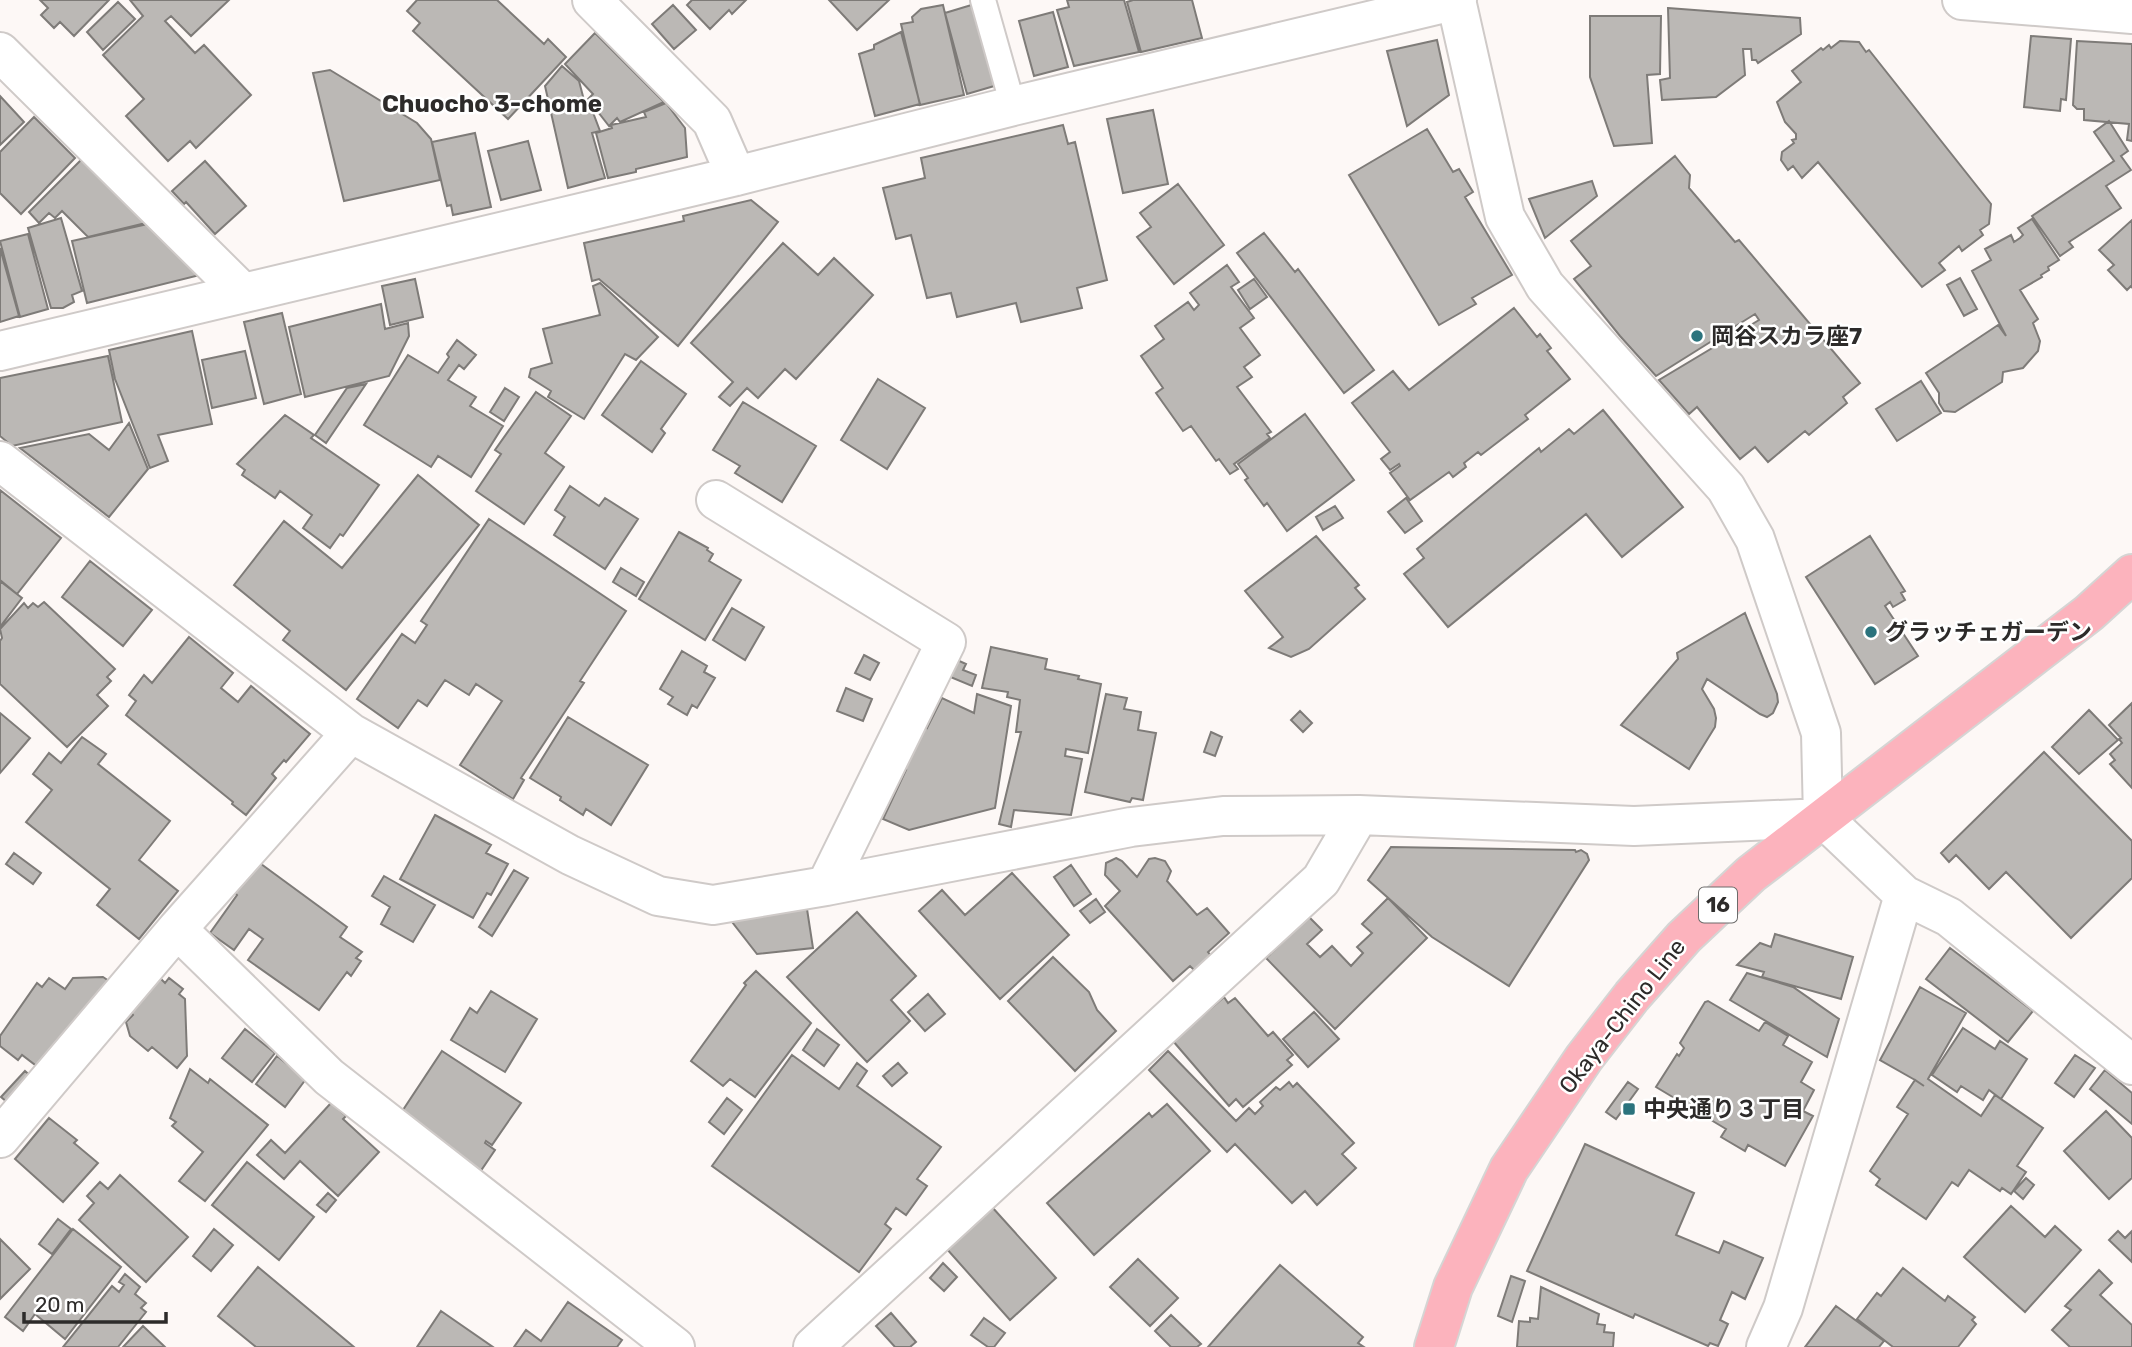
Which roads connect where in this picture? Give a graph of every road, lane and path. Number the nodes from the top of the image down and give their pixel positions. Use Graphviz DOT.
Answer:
graph roads {
  1 [pos="592,0"];
  2 [pos="983,0"];
  3 [pos="1456,0"];
  4 [pos="1962,0"];
  5 [pos="2132,14"];
  6 [pos="0,52"];
  7 [pos="1013,106"];
  8 [pos="736,176"];
  9 [pos="242,292"];
  10 [pos="0,351"];
  11 [pos="0,461"];
  12 [pos="716,500"];
  13 [pos="2132,574"];
  14 [pos="351,733"];
  15 [pos="1359,815"];
  16 [pos="1823,818"];
  17 [pos="826,886"];
  18 [pos="1904,895"];
  19 [pos="177,929"];
  20 [pos="2132,1065"];
  21 [pos="0,1138"];
  22 [pos="675,1347"];
  23 [pos="813,1347"];
  24 [pos="1434,1347"];
  25 [pos="1766,1347"];
  1 -- 8 [label="street"];
  2 -- 7 [label="lane"];
  3 -- 7 [label="street"];
  3 -- 16 [label="street"];
  4 -- 5 [label="street"];
  6 -- 9 [label="street"];
  7 -- 8 [label="street"];
  8 -- 9 [label="street"];
  9 -- 10 [label="street"];
  11 -- 14 [label="street"];
  12 -- 17 [label="street"];
  13 -- 16 [label="main road, Okaya-Chino Line / 16"];
  14 -- 17 [label="street"];
  14 -- 19 [label="street"];
  15 -- 16 [label="street"];
  15 -- 17 [label="street"];
  15 -- 23 [label="street"];
  16 -- 18 [label="street"];
  16 -- 24 [label="main road, Okaya-Chino Line / 16"];
  18 -- 20 [label="street"];
  18 -- 25 [label="street"];
  19 -- 21 [label="street"];
  19 -- 22 [label="street"];
}
